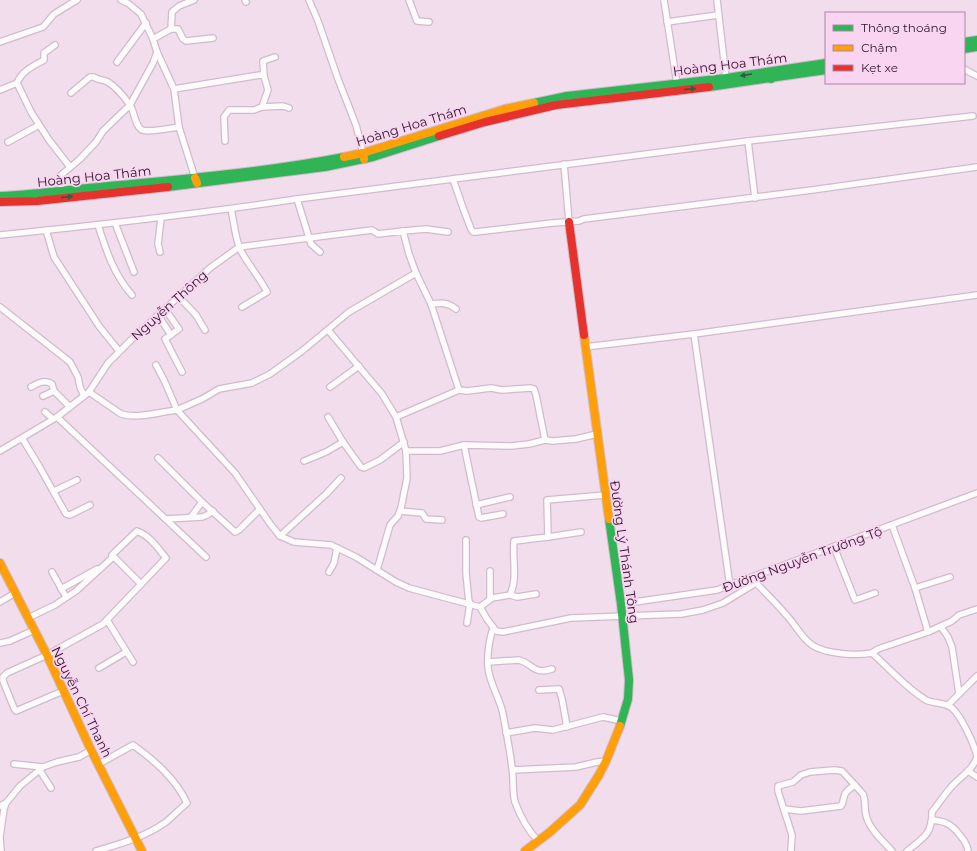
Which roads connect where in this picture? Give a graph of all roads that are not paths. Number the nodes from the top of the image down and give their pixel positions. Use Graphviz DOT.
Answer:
graph roads {
  1 [pos="77,0"];
  2 [pos="121,0"];
  3 [pos="194,0"];
  4 [pos="310,0"];
  5 [pos="409,0"];
  6 [pos="664,0"];
  7 [pos="717,0"];
  8 [pos="718,15"];
  9 [pos="429,22"];
  10 [pos="668,22"];
  11 [pos="146,23"];
  12 [pos="171,28"];
  13 [pos="213,38"];
  14 [pos="153,39"];
  15 [pos="977,40"];
  16 [pos="0,42"];
  17 [pos="965,42"];
  18 [pos="55,45"];
  19 [pos="977,47"];
  20 [pos="965,49"];
  21 [pos="157,52"];
  22 [pos="275,58"];
  23 [pos="117,62"];
  24 [pos="825,63"];
  25 [pos="825,70"];
  26 [pos="965,70"];
  27 [pos="771,75"];
  28 [pos="264,76"];
  29 [pos="977,76"];
  30 [pos="726,78"];
  31 [pos="17,83"];
  32 [pos="677,84"];
  33 [pos="174,88"];
  34 [pos="0,90"];
  35 [pos="71,93"];
  36 [pos="130,105"];
  37 [pos="262,108"];
  38 [pos="289,108"];
  39 [pos="506,113"];
  40 [pos="973,116"];
  41 [pos="39,125"];
  42 [pos="179,127"];
  43 [pos="225,141"];
  44 [pos="748,141"];
  45 [pos="8,142"];
  46 [pos="363,156"];
  47 [pos="564,164"];
  48 [pos="70,167"];
  49 [pos="977,167"];
  50 [pos="454,179"];
  51 [pos="196,180"];
  52 [pos="62,190"];
  53 [pos="0,196"];
  54 [pos="755,198"];
  55 [pos="296,199"];
  56 [pos="0,202"];
  57 [pos="231,209"];
  58 [pos="161,218"];
  59 [pos="569,222"];
  60 [pos="115,223"];
  61 [pos="98,225"];
  62 [pos="46,230"];
  63 [pos="403,231"];
  64 [pos="448,232"];
  65 [pos="0,235"];
  66 [pos="308,238"];
  67 [pos="239,247"];
  68 [pos="160,252"];
  69 [pos="320,252"];
  70 [pos="134,272"];
  71 [pos="416,273"];
  72 [pos="132,295"];
  73 [pos="977,295"];
  74 [pos="178,296"];
  75 [pos="431,304"];
  76 [pos="0,307"];
  77 [pos="242,307"];
  78 [pos="165,309"];
  79 [pos="456,309"];
  80 [pos="158,315"];
  81 [pos="205,330"];
  82 [pos="328,330"];
  83 [pos="694,334"];
  84 [pos="171,335"];
  85 [pos="585,347"];
  86 [pos="119,351"];
  87 [pos="156,364"];
  88 [pos="359,366"];
  89 [pos="182,372"];
  90 [pos="330,386"];
  91 [pos="31,387"];
  92 [pos="459,390"];
  93 [pos="54,391"];
  94 [pos="86,394"];
  95 [pos="43,396"];
  96 [pos="70,407"];
  97 [pos="177,410"];
  98 [pos="45,412"];
  99 [pos="328,417"];
  100 [pos="396,417"];
  101 [pos="55,418"];
  102 [pos="597,434"];
  103 [pos="22,438"];
  104 [pos="545,440"];
  105 [pos="343,442"];
  106 [pos="404,442"];
  107 [pos="464,444"];
  108 [pos="0,451"];
  109 [pos="406,451"];
  110 [pos="158,458"];
  111 [pos="304,461"];
  112 [pos="341,478"];
  113 [pos="77,480"];
  114 [pos="54,492"];
  115 [pos="977,493"];
  116 [pos="605,495"];
  117 [pos="510,497"];
  118 [pos="202,502"];
  119 [pos="90,505"];
  120 [pos="476,505"];
  121 [pos="260,509"];
  122 [pos="213,511"];
  123 [pos="400,511"];
  124 [pos="503,514"];
  125 [pos="191,517"];
  126 [pos="166,519"];
  127 [pos="442,520"];
  128 [pos="892,526"];
  129 [pos="581,532"];
  130 [pos="280,536"];
  131 [pos="548,537"];
  132 [pos="466,540"];
  133 [pos="834,547"];
  134 [pos="337,548"];
  135 [pos="112,555"];
  136 [pos="206,557"];
  137 [pos="0,563"];
  138 [pos="106,564"];
  139 [pos="378,570"];
  140 [pos="490,571"];
  141 [pos="52,572"];
  142 [pos="329,572"];
  143 [pos="950,577"];
  144 [pos="751,578"];
  145 [pos="756,583"];
  146 [pos="141,584"];
  147 [pos="730,586"];
  148 [pos="915,588"];
  149 [pos="61,589"];
  150 [pos="15,593"];
  151 [pos="875,593"];
  152 [pos="536,594"];
  153 [pos="510,595"];
  154 [pos="66,597"];
  155 [pos="490,599"];
  156 [pos="0,602"];
  157 [pos="469,603"];
  158 [pos="621,604"];
  159 [pos="480,606"];
  160 [pos="977,609"];
  161 [pos="622,617"];
  162 [pos="28,618"];
  163 [pos="107,620"];
  164 [pos="467,623"];
  165 [pos="941,627"];
  166 [pos="493,628"];
  167 [pos="34,630"];
  168 [pos="928,632"];
  169 [pos="0,643"];
  170 [pos="126,652"];
  171 [pos="872,653"];
  172 [pos="47,655"];
  173 [pos="133,662"];
  174 [pos="488,662"];
  175 [pos="99,668"];
  176 [pos="0,669"];
  177 [pos="552,669"];
  178 [pos="977,676"];
  179 [pos="3,677"];
  180 [pos="539,690"];
  181 [pos="63,691"];
  182 [pos="959,694"];
  183 [pos="948,705"];
  184 [pos="622,721"];
  185 [pos="567,727"];
  186 [pos="506,733"];
  187 [pos="91,750"];
  188 [pos="977,757"];
  189 [pos="606,761"];
  190 [pos="14,764"];
  191 [pos="99,764"];
  192 [pos="41,768"];
  193 [pos="513,770"];
  194 [pos="968,771"];
  195 [pos="977,777"];
  196 [pos="855,785"];
  197 [pos="51,788"];
  198 [pos="6,802"];
  199 [pos="0,806"];
  200 [pos="784,809"];
  201 [pos="933,820"];
  202 [pos="135,839"];
  203 [pos="538,841"];
  204 [pos="1,851"];
  205 [pos="96,851"];
  206 [pos="142,851"];
  207 [pos="525,851"];
  208 [pos="791,851"];
  209 [pos="892,851"];
  210 [pos="906,851"];
  211 [pos="968,851"];
  1 -- 16 [label="street"];
  2 -- 11 [label="street"];
  3 -- 12 [label="street"];
  4 -- 46 [label="street"];
  5 -- 9 [label="street"];
  6 -- 10 [label="street"];
  7 -- 8 [label="street"];
  8 -- 10 [label="street"];
  8 -- 30 [label="street"];
  10 -- 32 [label="street"];
  11 -- 14 [label="street"];
  11 -- 23 [label="street"];
  12 -- 13 [label="street"];
  12 -- 14 [label="street"];
  14 -- 21 [label="street"];
  15 -- 17 [label="main road"];
  18 -- 31 [label="street"];
  19 -- 20 [label="main road"];
  21 -- 33 [label="street"];
  21 -- 36 [label="street"];
  22 -- 28 [label="street"];
  24 -- 27 [label="main road, Hoàng Hoa Thám"];
  25 -- 27 [label="main road, Hoàng Hoa Thám"];
  26 -- 29 [label="street"];
  27 -- 30 [label="main road, Hoàng Hoa Thám, one-way"];
  39 -- 27 [label="main road, Hoàng Hoa Thám, one-way"];
  28 -- 33 [label="street"];
  28 -- 37 [label="street"];
  30 -- 32 [label="main road, Hoàng Hoa Thám"];
  31 -- 34 [label="street"];
  31 -- 41 [label="street"];
  32 -- 39 [label="main road, Hoàng Hoa Thám"];
  33 -- 42 [label="street"];
  35 -- 36 [label="street"];
  36 -- 42 [label="street"];
  36 -- 48 [label="street"];
  37 -- 38 [label="street"];
  37 -- 43 [label="street"];
  39 -- 46 [label="main road, Hoàng Hoa Thám"];
  40 -- 44 [label="street"];
  41 -- 45 [label="street"];
  41 -- 48 [label="street"];
  42 -- 51 [label="street"];
  44 -- 47 [label="street"];
  44 -- 54 [label="street"];
  46 -- 51 [label="main road, Hoàng Hoa Thám"];
  47 -- 50 [label="street"];
  47 -- 59 [label="street"];
  48 -- 52 [label="street"];
  49 -- 54 [label="street"];
  50 -- 55 [label="street"];
  50 -- 59 [label="street"];
  51 -- 52 [label="main road, Hoàng Hoa Thám"];
  56 -- 51 [label="main road, Hoàng Hoa Thám, one-way"];
  52 -- 53 [label="main road, Hoàng Hoa Thám"];
  54 -- 59 [label="street"];
  55 -- 57 [label="street"];
  55 -- 66 [label="street"];
  57 -- 58 [label="street"];
  57 -- 67 [label="street"];
  58 -- 60 [label="street"];
  58 -- 68 [label="street"];
  59 -- 85 [label="main road, Đường Lý Thánh Tông"];
  60 -- 61 [label="street"];
  60 -- 70 [label="street"];
  61 -- 62 [label="street"];
  61 -- 72 [label="street"];
  62 -- 65 [label="street"];
  62 -- 86 [label="street"];
  63 -- 64 [label="street, Nguyễn Thông"];
  63 -- 66 [label="street, Nguyễn Thông"];
  63 -- 71 [label="street"];
  66 -- 67 [label="street, Nguyễn Thông"];
  66 -- 69 [label="street"];
  67 -- 74 [label="street, Nguyễn Thông"];
  67 -- 77 [label="street"];
  71 -- 75 [label="street"];
  71 -- 82 [label="street"];
  73 -- 83 [label="street"];
  74 -- 78 [label="street, Nguyễn Thông"];
  74 -- 81 [label="street"];
  75 -- 79 [label="street"];
  75 -- 92 [label="street"];
  76 -- 94 [label="street"];
  78 -- 80 [label="street, Nguyễn Thông"];
  78 -- 84 [label="street"];
  80 -- 84 [label="street"];
  80 -- 86 [label="street, Nguyễn Thông"];
  82 -- 88 [label="street"];
  82 -- 97 [label="street"];
  83 -- 85 [label="street"];
  83 -- 147 [label="street"];
  84 -- 89 [label="street"];
  85 -- 102 [label="main road, Đường Lý Thánh Tông"];
  86 -- 94 [label="street, Nguyễn Thông"];
  87 -- 97 [label="street"];
  88 -- 90 [label="street"];
  88 -- 100 [label="street"];
  91 -- 93 [label="street"];
  92 -- 100 [label="street"];
  92 -- 104 [label="street"];
  93 -- 95 [label="street"];
  93 -- 96 [label="street"];
  94 -- 96 [label="street, Nguyễn Thông"];
  94 -- 97 [label="street"];
  96 -- 101 [label="street, Nguyễn Thông"];
  97 -- 121 [label="street"];
  98 -- 101 [label="street"];
  99 -- 105 [label="street"];
  100 -- 106 [label="street"];
  101 -- 103 [label="street, Nguyễn Thông"];
  101 -- 126 [label="street"];
  102 -- 104 [label="street"];
  102 -- 116 [label="main road, Đường Lý Thánh Tông"];
  103 -- 108 [label="street, Nguyễn Thông"];
  103 -- 114 [label="street"];
  104 -- 107 [label="street"];
  105 -- 106 [label="street"];
  105 -- 111 [label="street"];
  106 -- 109 [label="street"];
  107 -- 109 [label="street"];
  107 -- 120 [label="street"];
  109 -- 123 [label="street"];
  110 -- 118 [label="street"];
  112 -- 130 [label="street"];
  113 -- 114 [label="street"];
  114 -- 119 [label="street"];
  115 -- 128 [label="street, Đường Nguyễn Trường Tộ"];
  116 -- 131 [label="street"];
  116 -- 158 [label="main road, Đường Lý Thánh Tông"];
  117 -- 120 [label="street"];
  118 -- 122 [label="street"];
  118 -- 125 [label="street"];
  120 -- 124 [label="street"];
  121 -- 122 [label="street"];
  121 -- 130 [label="street"];
  122 -- 125 [label="street"];
  123 -- 127 [label="street"];
  123 -- 139 [label="street"];
  125 -- 126 [label="street"];
  126 -- 136 [label="street"];
  128 -- 133 [label="street, Đường Nguyễn Trường Tộ"];
  128 -- 148 [label="street"];
  129 -- 131 [label="street"];
  130 -- 134 [label="street"];
  131 -- 153 [label="street"];
  132 -- 157 [label="street"];
  133 -- 144 [label="street, Đường Nguyễn Trường Tộ"];
  133 -- 151 [label="street"];
  134 -- 139 [label="street"];
  134 -- 142 [label="street"];
  135 -- 138 [label="street"];
  135 -- 146 [label="street"];
  135 -- 146 [label="street"];
  137 -- 150 [label="main road, Nguyễn Chí Thanh"];
  138 -- 149 [label="street"];
  138 -- 154 [label="street"];
  139 -- 157 [label="street"];
  140 -- 155 [label="street"];
  141 -- 149 [label="street"];
  143 -- 148 [label="street"];
  144 -- 145 [label="street"];
  144 -- 147 [label="street, Đường Nguyễn Trường Tộ"];
  145 -- 161 [label="street"];
  145 -- 171 [label="street"];
  146 -- 163 [label="street"];
  147 -- 158 [label="street, Đường Nguyễn Trường Tộ"];
  148 -- 168 [label="street"];
  149 -- 154 [label="street"];
  150 -- 156 [label="street"];
  150 -- 162 [label="main road, Nguyễn Chí Thanh"];
  152 -- 153 [label="street"];
  153 -- 155 [label="street"];
  154 -- 162 [label="street"];
  155 -- 159 [label="street"];
  157 -- 159 [label="street"];
  157 -- 164 [label="street"];
  158 -- 161 [label="main road, Đường Lý Thánh Tông"];
  159 -- 166 [label="street"];
  160 -- 165 [label="street"];
  161 -- 166 [label="street"];
  161 -- 184 [label="main road, Đường Lý Thánh Tông"];
  162 -- 167 [label="main road, Nguyễn Chí Thanh"];
  163 -- 170 [label="street"];
  163 -- 172 [label="street"];
  165 -- 168 [label="street"];
  165 -- 182 [label="street"];
  166 -- 174 [label="street"];
  167 -- 169 [label="street"];
  167 -- 172 [label="main road, Nguyễn Chí Thanh"];
  168 -- 171 [label="street"];
  170 -- 173 [label="street"];
  170 -- 175 [label="street"];
  171 -- 183 [label="street"];
  172 -- 179 [label="street"];
  172 -- 181 [label="main road, Nguyễn Chí Thanh"];
  174 -- 177 [label="street"];
  174 -- 186 [label="street"];
  176 -- 179 [label="street"];
  178 -- 182 [label="street"];
  179 -- 181 [label="street"];
  180 -- 185 [label="street"];
  181 -- 187 [label="main road, Nguyễn Chí Thanh"];
  182 -- 183 [label="street"];
  183 -- 188 [label="street"];
  184 -- 185 [label="street"];
  184 -- 189 [label="main road, Đường Lý Thánh Tông"];
  185 -- 186 [label="street"];
  186 -- 193 [label="street"];
  187 -- 191 [label="main road, Nguyễn Chí Thanh"];
  187 -- 192 [label="street"];
  188 -- 194 [label="street"];
  189 -- 193 [label="street"];
  189 -- 203 [label="main road, Đường Lý Thánh Tông"];
  190 -- 192 [label="street"];
  191 -- 202 [label="main road, Nguyễn Chí Thanh"];
  191 -- 202 [label="street"];
  192 -- 197 [label="street"];
  192 -- 198 [label="street"];
  193 -- 203 [label="street"];
  194 -- 195 [label="street"];
  194 -- 201 [label="street"];
  196 -- 200 [label="street"];
  196 -- 200 [label="street"];
  196 -- 209 [label="street"];
  198 -- 199 [label="street"];
  198 -- 204 [label="street"];
  200 -- 208 [label="street"];
  201 -- 210 [label="street"];
  201 -- 211 [label="street"];
  202 -- 205 [label="street"];
  202 -- 206 [label="main road, Nguyễn Chí Thanh"];
  203 -- 207 [label="main road, Đường Lý Thánh Tông"];
}
